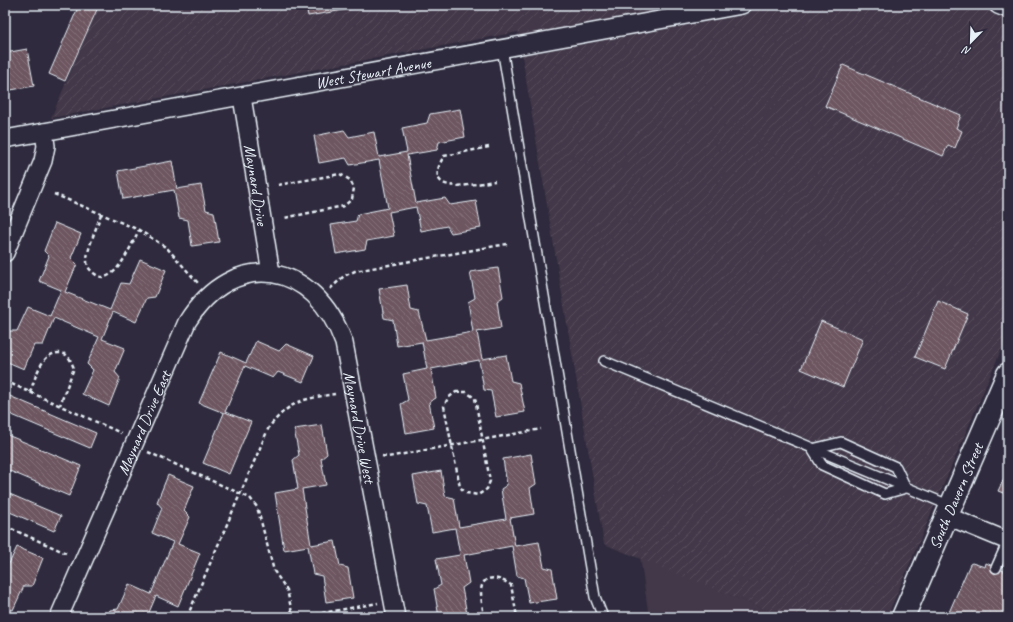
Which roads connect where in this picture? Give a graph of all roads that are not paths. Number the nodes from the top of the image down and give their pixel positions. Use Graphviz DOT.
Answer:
graph roads {
  1 [pos="742,5"];
  2 [pos="998,5"];
  3 [pos="1008,9"];
  4 [pos="502,48"];
  5 [pos="242,97"];
  6 [pos="44,132"];
  7 [pos="5,139"];
  8 [pos="5,253"];
  9 [pos="271,273"];
  10 [pos="604,362"];
  11 [pos="1008,374"];
  12 [pos="812,449"];
  13 [pos="906,488"];
  14 [pos="949,511"];
  15 [pos="1008,541"];
  16 [pos="996,568"];
  17 [pos="59,617"];
  18 [pos="396,617"];
  19 [pos="603,617"];
  20 [pos="903,617"];
  1 -- 4 [label="street, West Stewart Avenue"];
  2 -- 3 [label="street"];
  4 -- 5 [label="street, West Stewart Avenue"];
  4 -- 19 [label="lane"];
  5 -- 6 [label="street, West Stewart Avenue"];
  5 -- 9 [label="street, Maynard Drive"];
  6 -- 7 [label="street, West Stewart Avenue"];
  6 -- 8 [label="street"];
  9 -- 17 [label="street, Maynard Drive East"];
  9 -- 18 [label="street, Maynard Drive West"];
  10 -- 12 [label="lane"];
  11 -- 14 [label="street, South Davern Street"];
  12 -- 13 [label="lane"];
  12 -- 13 [label="lane"];
  12 -- 13 [label="lane"];
  13 -- 14 [label="lane"];
  14 -- 15 [label="street"];
  14 -- 20 [label="street, South Davern Street"];
  15 -- 16 [label="lane"];
}
